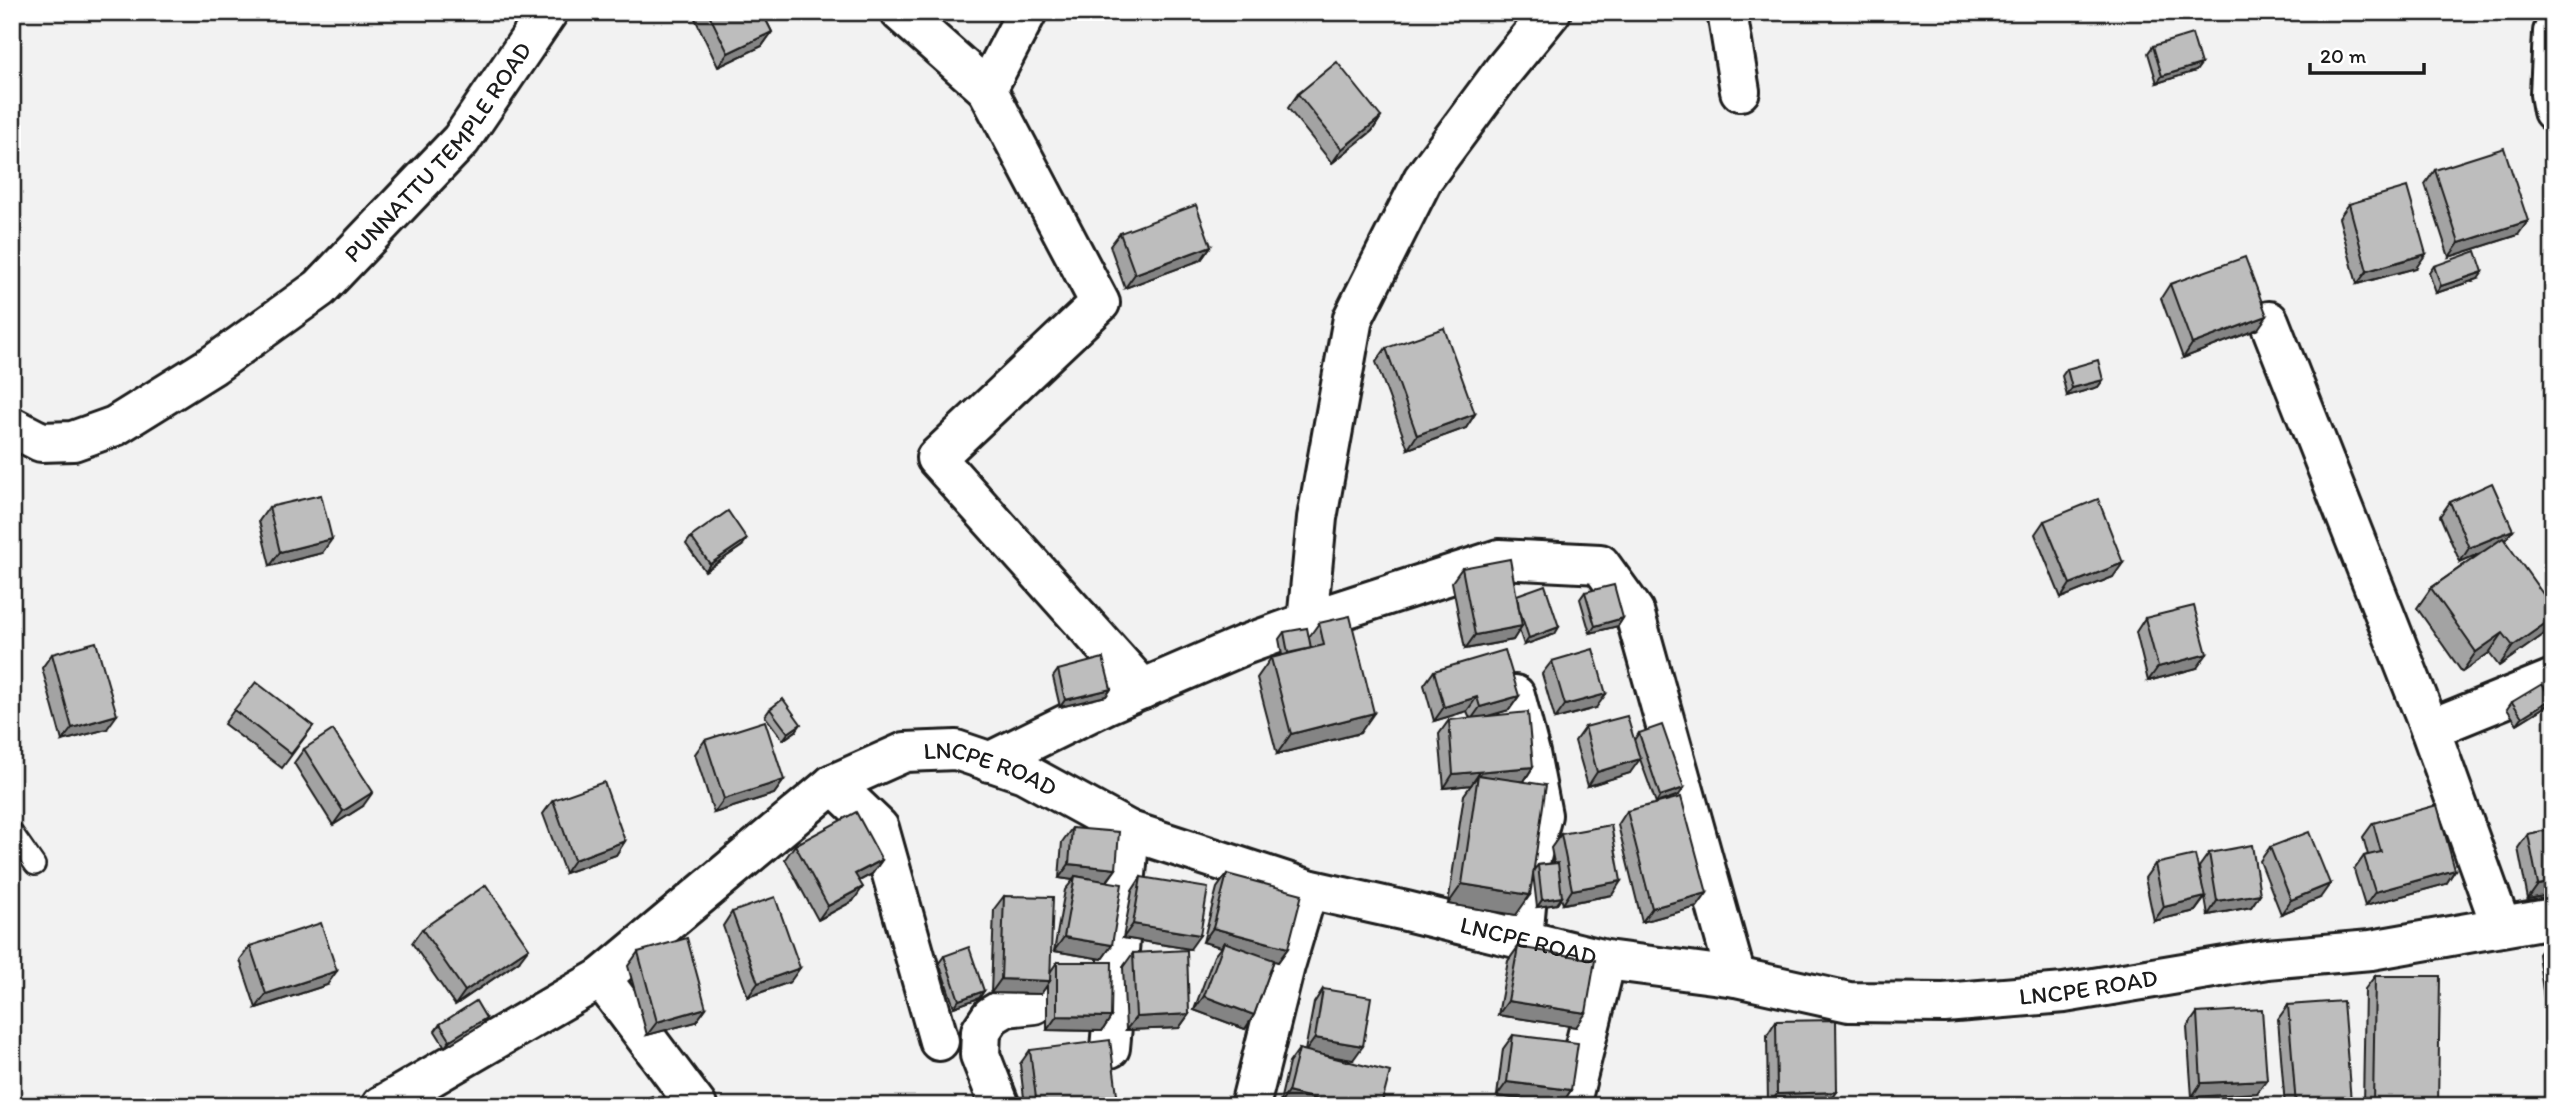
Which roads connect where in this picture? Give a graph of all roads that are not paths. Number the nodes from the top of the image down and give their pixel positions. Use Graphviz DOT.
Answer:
graph roads {
  1 [pos="548,12"];
  2 [pos="901,12"];
  3 [pos="1027,12"];
  4 [pos="1551,12"];
  5 [pos="1727,12"];
  6 [pos="2553,32"];
  7 [pos="987,89"];
  8 [pos="1741,91"];
  9 [pos="2553,111"];
  10 [pos="2269,321"];
  11 [pos="12,427"];
  12 [pos="1307,622"];
  13 [pos="2553,679"];
  14 [pos="1143,689"];
  15 [pos="1515,695"];
  16 [pos="2431,729"];
  17 [pos="989,762"];
  18 [pos="833,784"];
  19 [pos="1130,831"];
  20 [pos="12,832"];
  21 [pos="35,865"];
  22 [pos="1308,889"];
  23 [pos="2553,918"];
  24 [pos="2501,926"];
  25 [pos="1523,939"];
  26 [pos="1606,960"];
  27 [pos="1736,977"];
  28 [pos="601,978"];
  29 [pos="1034,1004"];
  30 [pos="939,1041"];
  31 [pos="1111,1048"];
  32 [pos="381,1106"];
  33 [pos="697,1106"];
  34 [pos="1000,1106"];
  35 [pos="1250,1106"];
  36 [pos="1570,1106"];
  1 -- 11 [label="street, PUNNATTU TEMPLE ROAD"];
  2 -- 7 [label="street"];
  3 -- 7 [label="street"];
  4 -- 12 [label="street"];
  5 -- 8 [label="street"];
  6 -- 9 [label="street"];
  7 -- 14 [label="street"];
  10 -- 16 [label="street"];
  12 -- 14 [label="street"];
  12 -- 27 [label="street"];
  13 -- 16 [label="street"];
  14 -- 17 [label="street"];
  15 -- 25 [label="street"];
  16 -- 24 [label="street"];
  17 -- 18 [label="street, LNCPE ROAD"];
  17 -- 19 [label="street, LNCPE ROAD"];
  18 -- 28 [label="street, LNCPE ROAD"];
  18 -- 30 [label="street"];
  19 -- 22 [label="street, LNCPE ROAD"];
  19 -- 31 [label="street"];
  20 -- 21 [label="lane"];
  22 -- 25 [label="street, LNCPE ROAD"];
  22 -- 35 [label="street"];
  23 -- 24 [label="street, LNCPE ROAD"];
  24 -- 27 [label="street, LNCPE ROAD"];
  25 -- 26 [label="street, LNCPE ROAD"];
  26 -- 27 [label="street, LNCPE ROAD"];
  26 -- 36 [label="street"];
  28 -- 32 [label="street, LNCPE ROAD"];
  28 -- 33 [label="street"];
  29 -- 34 [label="street"];
}
